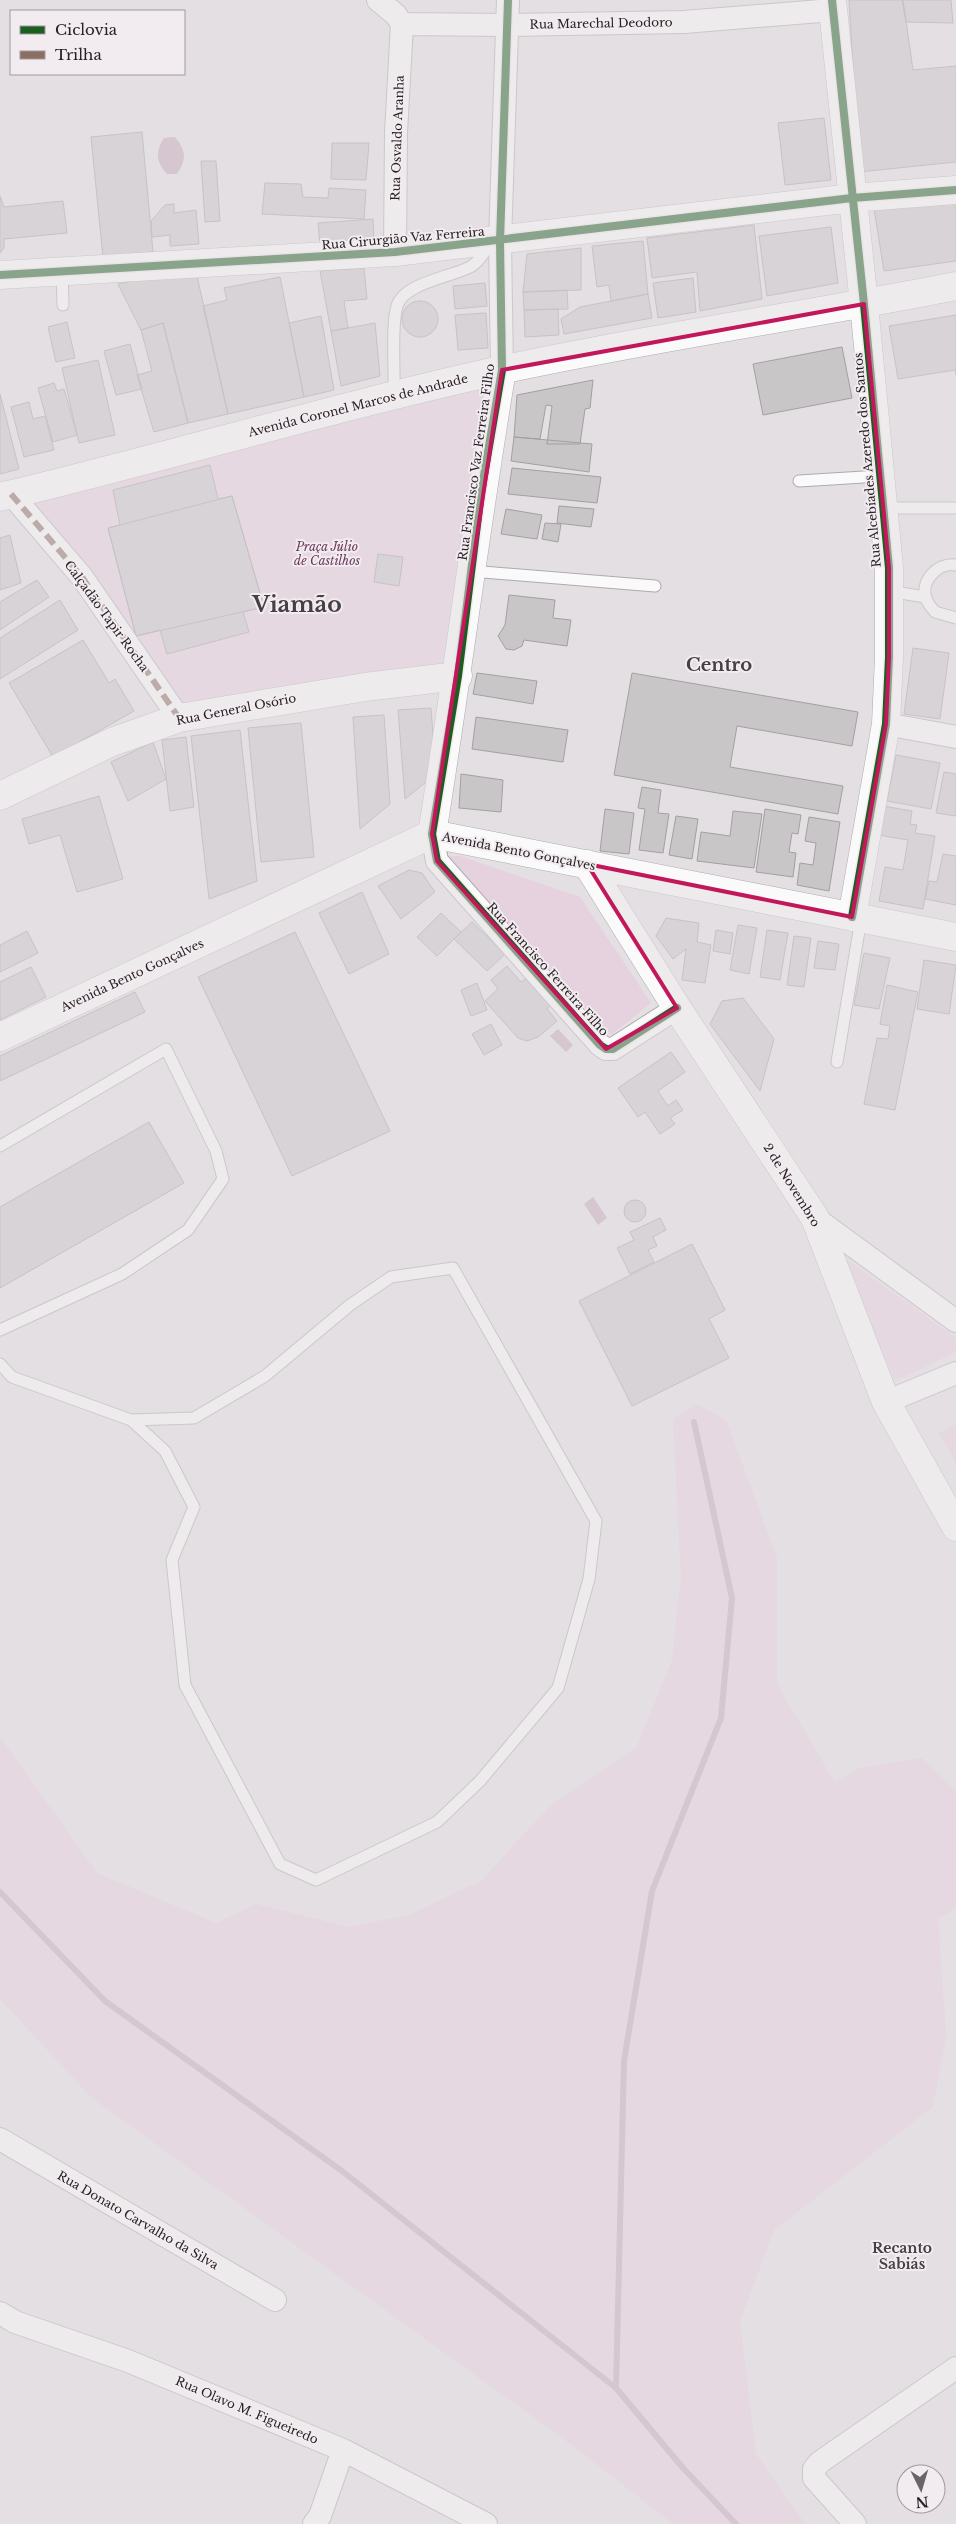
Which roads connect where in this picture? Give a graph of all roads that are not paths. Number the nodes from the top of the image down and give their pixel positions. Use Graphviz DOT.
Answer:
graph roads {
  1 [pos="378,0"];
  2 [pos="508,0"];
  3 [pos="832,5"];
  4 [pos="402,24"];
  5 [pos="508,25"];
  6 [pos="956,190"];
  7 [pos="852,198"];
  8 [pos="495,242"];
  9 [pos="394,252"];
  10 [pos="62,272"];
  11 [pos="0,275"];
  12 [pos="956,286"];
  13 [pos="864,304"];
  14 [pos="63,306"];
  15 [pos="502,370"];
  16 [pos="394,395"];
  17 [pos="880,476"];
  18 [pos="799,481"];
  19 [pos="5,496"];
  20 [pos="883,508"];
  21 [pos="956,508"];
  22 [pos="956,565"];
  23 [pos="471,571"];
  24 [pos="655,586"];
  25 [pos="889,591"];
  26 [pos="925,597"];
  27 [pos="956,618"];
  28 [pos="458,676"];
  29 [pos="179,718"];
  30 [pos="886,724"];
  31 [pos="956,737"];
  32 [pos="0,796"];
  33 [pos="432,834"];
  34 [pos="587,864"];
  35 [pos="857,918"];
  36 [pos="956,937"];
  37 [pos="677,1008"];
  38 [pos="0,1037"];
  39 [pos="837,1062"];
  40 [pos="0,1146"];
  41 [pos="815,1218"];
  42 [pos="956,1321"];
  43 [pos="0,1330"];
  44 [pos="0,1364"];
  45 [pos="956,1373"];
  46 [pos="886,1402"];
  47 [pos="131,1420"];
  48 [pos="956,1527"];
  49 [pos="0,2139"];
  50 [pos="276,2300"];
  51 [pos="5,2321"];
  52 [pos="956,2368"];
  53 [pos="342,2450"];
  54 [pos="314,2524"];
  55 [pos="486,2524"];
  56 [pos="855,2524"];
  1 -- 4 [label="street"];
  2 -- 5 [label="street, Rua Francisco Vaz Ferreira Filho"];
  3 -- 5 [label="street, Rua Marechal Deodoro"];
  3 -- 7 [label="street, Rua Alcebíades Azeredo dos Santos"];
  4 -- 5 [label="street, Rua Marechal Deodoro"];
  4 -- 9 [label="street, Rua Osvaldo Aranha"];
  5 -- 8 [label="street, Rua Francisco Vaz Ferreira Filho"];
  6 -- 7 [label="street, Rua Cirurgião Vaz Ferreira"];
  7 -- 8 [label="street, Rua Cirurgião Vaz Ferreira"];
  7 -- 13 [label="street, Rua Alcebíades Azeredo dos Santos"];
  8 -- 9 [label="street, Rua Cirurgião Vaz Ferreira"];
  8 -- 15 [label="street, Rua Francisco Vaz Ferreira Filho"];
  8 -- 16 [label="lane"];
  9 -- 10 [label="street, Rua Cirurgião Vaz Ferreira"];
  10 -- 11 [label="street, Rua Cirurgião Vaz Ferreira"];
  10 -- 14 [label="lane"];
  12 -- 13 [label="street, Avenida Coronel Marcos de Andrade"];
  13 -- 15 [label="street, Avenida Coronel Marcos de Andrade"];
  13 -- 17 [label="street, Rua Alcebíades Azeredo dos Santos"];
  15 -- 16 [label="street, Avenida Coronel Marcos de Andrade"];
  15 -- 23 [label="street, Rua Francisco Vaz Ferreira Filho"];
  16 -- 19 [label="street, Avenida Coronel Marcos de Andrade"];
  17 -- 18 [label="lane"];
  17 -- 20 [label="street, Rua Alcebíades Azeredo dos Santos"];
  19 -- 29 [label="street, Calçadão Tapir Rocha"];
  20 -- 21 [label="lane"];
  20 -- 25 [label="street, Rua Alcebíades Azeredo dos Santos"];
  22 -- 26 [label="lane"];
  23 -- 24 [label="lane"];
  23 -- 28 [label="street, Rua Francisco Vaz Ferreira Filho"];
  25 -- 26 [label="lane"];
  25 -- 30 [label="street, Rua Alcebíades Azeredo dos Santos"];
  26 -- 27 [label="lane"];
  28 -- 29 [label="street, Rua General Osório"];
  28 -- 33 [label="street, Rua Francisco Vaz Ferreira Filho"];
  29 -- 32 [label="street, Rua General Osório"];
  30 -- 31 [label="street"];
  30 -- 35 [label="street, Rua Alcebíades Azeredo dos Santos"];
  33 -- 34 [label="street, Avenida Bento Gonçalves"];
  33 -- 37 [label="street, Rua Francisco Ferreira Filho"];
  33 -- 38 [label="street, Avenida Bento Gonçalves"];
  34 -- 35 [label="street, Avenida Bento Gonçalves"];
  34 -- 37 [label="street, 2 de Novembro"];
  35 -- 36 [label="street, Avenida Bento Gonçalves"];
  35 -- 39 [label="lane"];
  37 -- 41 [label="street, 2 de Novembro"];
  40 -- 43 [label="lane"];
  41 -- 42 [label="street"];
  41 -- 46 [label="street, 2 de Novembro"];
  44 -- 47 [label="lane"];
  45 -- 46 [label="street"];
  46 -- 48 [label="street, 2 de Novembro"];
  47 -- 47 [label="lane"];
  49 -- 50 [label="street, Rua Donato Carvalho da Silva"];
  51 -- 53 [label="street, Rua Olavo M. Figueiredo"];
  52 -- 56 [label="street"];
  53 -- 54 [label="street"];
  53 -- 55 [label="street, Rua Olavo M. Figueiredo"];
}
